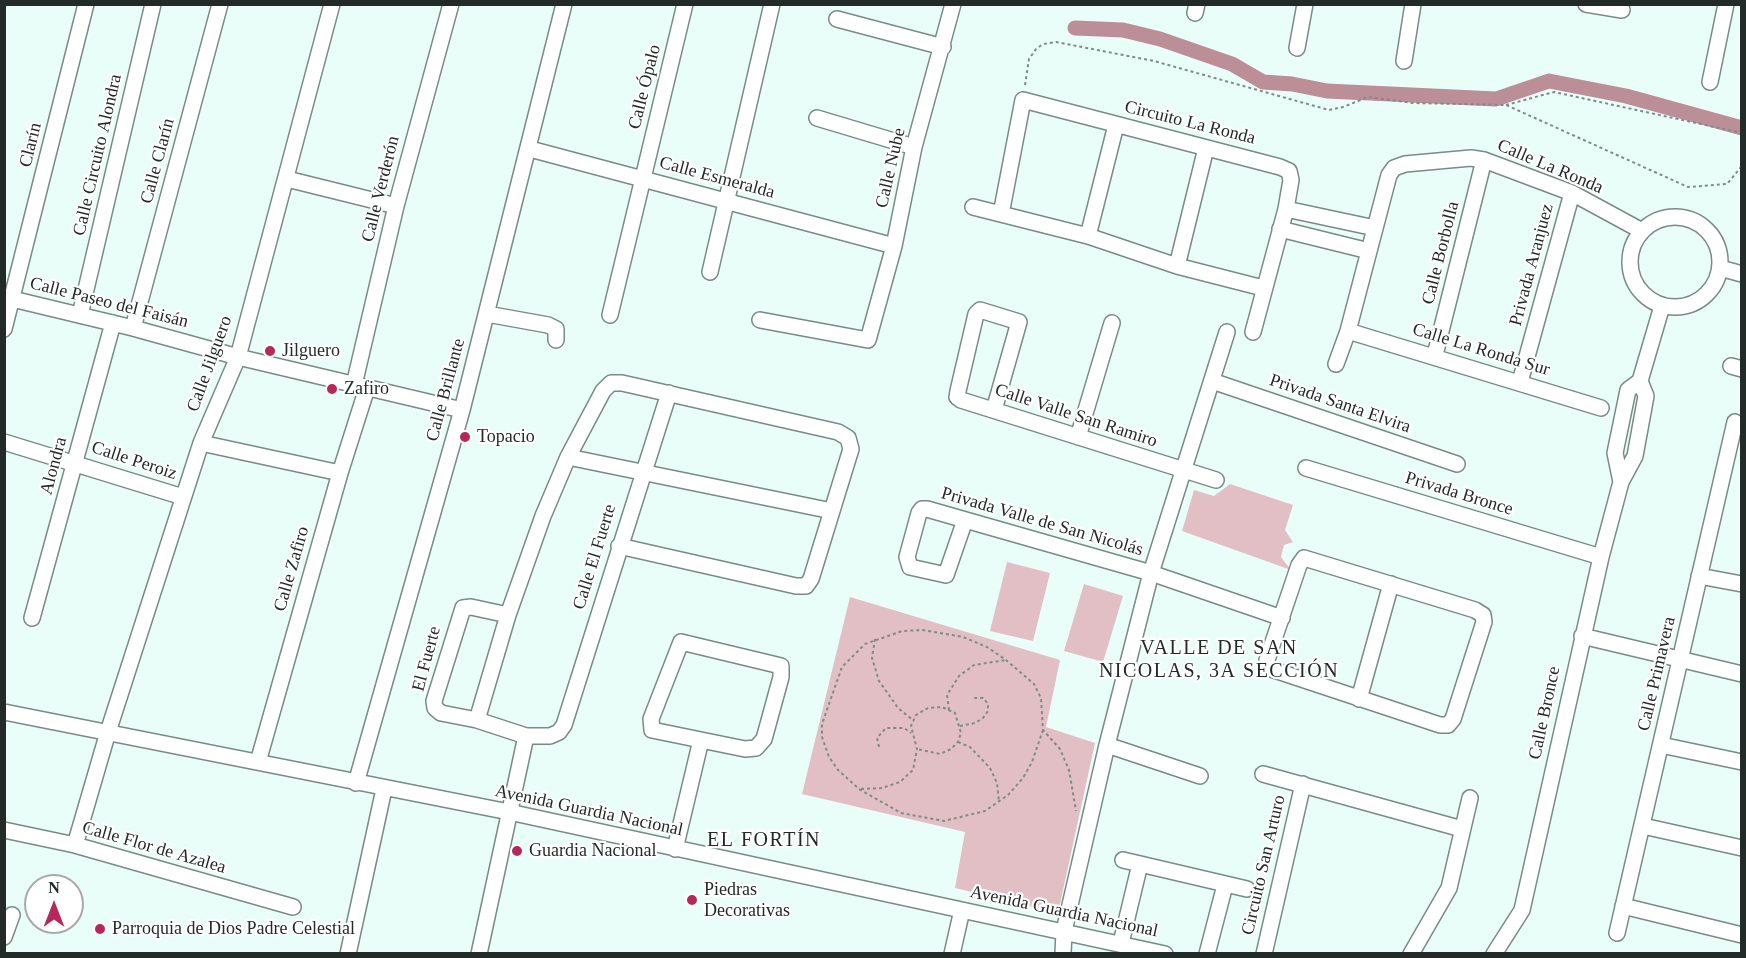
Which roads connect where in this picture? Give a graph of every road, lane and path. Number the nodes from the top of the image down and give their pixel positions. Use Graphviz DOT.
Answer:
graph roads {
  1 [pos="86,4"];
  2 [pos="153,4"];
  3 [pos="220,4"];
  4 [pos="332,4"];
  5 [pos="451,4"];
  6 [pos="564,4"];
  7 [pos="685,4"];
  8 [pos="772,4"];
  9 [pos="953,4"];
  10 [pos="1305,4"];
  11 [pos="1413,4"];
  12 [pos="1586,4"];
  13 [pos="1726,4"];
  14 [pos="1622,10"];
  15 [pos="837,19"];
  16 [pos="943,47"];
  17 [pos="1297,48"];
  18 [pos="1404,61"];
  19 [pos="1710,82"];
  20 [pos="1023,100"];
  21 [pos="1506,105"];
  22 [pos="817,118"];
  23 [pos="1116,125"];
  24 [pos="1742,133"];
  25 [pos="914,147"];
  26 [pos="1206,148"];
  27 [pos="530,149"];
  28 [pos="1484,160"];
  29 [pos="1742,166"];
  30 [pos="643,178"];
  31 [pos="287,179"];
  32 [pos="1572,193"];
  33 [pos="728,201"];
  34 [pos="396,206"];
  35 [pos="973,207"];
  36 [pos="1287,209"];
  37 [pos="1001,214"];
  38 [pos="1375,228"];
  39 [pos="1280,229"];
  40 [pos="1642,231"];
  41 [pos="1088,236"];
  42 [pos="894,246"];
  43 [pos="1369,251"];
  44 [pos="1177,266"];
  45 [pos="1720,268"];
  46 [pos="710,272"];
  47 [pos="1742,274"];
  48 [pos="1263,288"];
  49 [pos="9,298"];
  50 [pos="1662,306"];
  51 [pos="487,314"];
  52 [pos="80,315"];
  53 [pos="610,315"];
  54 [pos="760,320"];
  55 [pos="112,322"];
  56 [pos="1112,323"];
  57 [pos="133,328"];
  58 [pos="4,329"];
  59 [pos="1348,331"];
  60 [pos="1227,332"];
  61 [pos="1252,332"];
  62 [pos="556,340"];
  63 [pos="1435,356"];
  64 [pos="238,357"];
  65 [pos="1336,364"];
  66 [pos="1212,381"];
  67 [pos="1640,381"];
  68 [pos="1520,382"];
  69 [pos="360,387"];
  70 [pos="669,393"];
  71 [pos="1601,408"];
  72 [pos="462,410"];
  73 [pos="994,410"];
  74 [pos="1624,413"];
  75 [pos="1642,416"];
  76 [pos="1735,423"];
  77 [pos="1078,437"];
  78 [pos="4,442"];
  79 [pos="201,443"];
  80 [pos="1734,455"];
  81 [pos="568,457"];
  82 [pos="76,463"];
  83 [pos="1457,464"];
  84 [pos="1306,468"];
  85 [pos="1184,471"];
  86 [pos="340,473"];
  87 [pos="642,474"];
  88 [pos="1216,480"];
  89 [pos="1621,482"];
  90 [pos="183,497"];
  91 [pos="832,511"];
  92 [pos="964,520"];
  93 [pos="619,546"];
  94 [pos="1601,557"];
  95 [pos="1150,573"];
  96 [pos="1699,576"];
  97 [pos="1391,584"];
  98 [pos="1742,584"];
  99 [pos="508,615"];
  100 [pos="32,618"];
  101 [pos="1282,618"];
  102 [pos="1582,636"];
  103 [pos="875,638"];
  104 [pos="1006,660"];
  105 [pos="1680,660"];
  106 [pos="1742,674"];
  107 [pos="1359,699"];
  108 [pos="973,702"];
  109 [pos="949,710"];
  110 [pos="4,712"];
  111 [pos="477,720"];
  112 [pos="914,721"];
  113 [pos="960,726"];
  114 [pos="1043,730"];
  115 [pos="108,732"];
  116 [pos="559,732"];
  117 [pos="911,733"];
  118 [pos="526,736"];
  119 [pos="700,740"];
  120 [pos="958,742"];
  121 [pos="1107,745"];
  122 [pos="1661,745"];
  123 [pos="879,747"];
  124 [pos="918,749"];
  125 [pos="258,762"];
  126 [pos="1742,762"];
  127 [pos="1263,774"];
  128 [pos="1200,776"];
  129 [pos="356,783"];
  130 [pos="1303,784"];
  131 [pos="384,789"];
  132 [pos="859,789"];
  133 [pos="1470,798"];
  134 [pos="999,802"];
  135 [pos="509,812"];
  136 [pos="1076,816"];
  137 [pos="1643,826"];
  138 [pos="1462,829"];
  139 [pos="4,830"];
  140 [pos="75,845"];
  141 [pos="1742,848"];
  142 [pos="675,849"];
  143 [pos="1123,860"];
  144 [pos="1140,864"];
  145 [pos="1224,885"];
  146 [pos="1247,889"];
  147 [pos="1623,906"];
  148 [pos="293,908"];
  149 [pos="962,910"];
  150 [pos="12,915"];
  151 [pos="1064,931"];
  152 [pos="1617,933"];
  153 [pos="5,934"];
  154 [pos="1742,935"];
  155 [pos="1121,944"];
  156 [pos="1497,952"];
  157 [pos="348,954"];
  158 [pos="479,954"];
  159 [pos="952,954"];
  160 [pos="1063,954"];
  161 [pos="1165,954"];
  162 [pos="1207,954"];
  163 [pos="1264,954"];
  164 [pos="1411,954"];
  1 -- 49 [label="street, Clarín"];
  2 -- 52 [label="street, Calle Circuito Alondra"];
  3 -- 57 [label="street, Calle Clarín"];
  4 -- 31 [label="street, Calle Jilguero"];
  5 -- 34 [label="street, Calle Verderón"];
  6 -- 27 [label="street, Calle Brillante"];
  7 -- 30 [label="street, Calle Ópalo"];
  8 -- 33 [label="street"];
  9 -- 16 [label="street, Calle Nube"];
  10 -- 17 [label="street"];
  11 -- 18 [label="street"];
  12 -- 14 [label="street"];
  13 -- 19 [label="street"];
  15 -- 16 [label="street"];
  16 -- 25 [label="street, Calle Nube"];
  20 -- 21 [label="path"];
  20 -- 23 [label="street, Circuito La Ronda"];
  20 -- 37 [label="street"];
  21 -- 24 [label="path"];
  21 -- 29 [label="path"];
  22 -- 25 [label="street"];
  23 -- 26 [label="street, Circuito La Ronda"];
  23 -- 41 [label="street"];
  25 -- 42 [label="street, Calle Nube"];
  26 -- 36 [label="street, Circuito La Ronda"];
  26 -- 44 [label="street"];
  27 -- 30 [label="street, Calle Esmeralda"];
  27 -- 51 [label="street, Calle Brillante"];
  28 -- 32 [label="street, Calle La Ronda"];
  28 -- 38 [label="street, Calle La Ronda"];
  28 -- 63 [label="street, Calle Borbolla"];
  30 -- 33 [label="street, Calle Esmeralda"];
  30 -- 53 [label="street, Calle Ópalo"];
  31 -- 34 [label="street"];
  31 -- 64 [label="street, Calle Jilguero"];
  32 -- 40 [label="street, Calle La Ronda"];
  32 -- 68 [label="street, Privada Aranjuez"];
  33 -- 42 [label="street, Calle Esmeralda"];
  33 -- 46 [label="street"];
  34 -- 69 [label="street, Calle Verderón"];
  35 -- 37 [label="street"];
  36 -- 38 [label="street"];
  36 -- 39 [label="street, Circuito La Ronda"];
  37 -- 41 [label="street"];
  38 -- 43 [label="street, Calle La Ronda"];
  39 -- 43 [label="street"];
  39 -- 48 [label="street"];
  40 -- 45 [label="street"];
  40 -- 50 [label="street"];
  41 -- 44 [label="street"];
  42 -- 54 [label="street, Calle Nube"];
  43 -- 59 [label="street, Calle La Ronda"];
  44 -- 48 [label="street"];
  45 -- 47 [label="street"];
  45 -- 50 [label="street"];
  48 -- 61 [label="street"];
  49 -- 52 [label="street, Calle Paseo del Faisán"];
  49 -- 58 [label="street, Clarín"];
  50 -- 67 [label="street, Calle Bronce"];
  51 -- 62 [label="street"];
  51 -- 72 [label="street, Calle Brillante"];
  52 -- 55 [label="street, Calle Paseo del Faisán"];
  55 -- 57 [label="street, Calle Paseo del Faisán"];
  55 -- 82 [label="street, Alondra"];
  56 -- 77 [label="street"];
  57 -- 64 [label="street, Calle Paseo del Faisán"];
  59 -- 63 [label="street, Calle La Ronda Sur"];
  59 -- 65 [label="street, Calle La Ronda"];
  60 -- 66 [label="street"];
  63 -- 68 [label="street, Calle La Ronda Sur"];
  64 -- 69 [label="street, Calle Paseo del Faisán"];
  64 -- 79 [label="street, Calle Jilguero"];
  66 -- 83 [label="street, Privada Santa Elvira"];
  66 -- 85 [label="street"];
  67 -- 74 [label="street, Calle Bronce"];
  67 -- 75 [label="street, Calle Bronce"];
  68 -- 71 [label="street, Calle La Ronda Sur"];
  69 -- 72 [label="street, Calle Paseo del Faisán"];
  69 -- 86 [label="street, Calle Zafiro"];
  70 -- 81 [label="street"];
  70 -- 87 [label="street, Calle El Fuerte"];
  70 -- 91 [label="street"];
  72 -- 129 [label="street, Calle Brillante"];
  73 -- 73 [label="street, Calle Valle San Ramiro"];
  73 -- 77 [label="street, Calle Valle San Ramiro"];
  74 -- 75 [label="street"];
  74 -- 89 [label="street, Calle Bronce"];
  75 -- 89 [label="street, Calle Bronce"];
  76 -- 80 [label="street, Calle Primavera"];
  77 -- 85 [label="street, Calle Valle San Ramiro"];
  78 -- 82 [label="street, Calle Peroiz"];
  79 -- 86 [label="street"];
  79 -- 90 [label="street, Calle Jilguero"];
  80 -- 96 [label="street, Calle Primavera"];
  81 -- 87 [label="street"];
  81 -- 99 [label="street"];
  82 -- 90 [label="street, Calle Peroiz"];
  82 -- 100 [label="street, Alondra"];
  84 -- 94 [label="street, Privada Bronce"];
  85 -- 88 [label="street, Calle Valle San Ramiro"];
  85 -- 95 [label="street"];
  86 -- 125 [label="street, Calle Zafiro"];
  87 -- 91 [label="street"];
  87 -- 93 [label="street, Calle El Fuerte"];
  89 -- 94 [label="street, Calle Bronce"];
  90 -- 115 [label="street, Calle Jilguero"];
  91 -- 93 [label="street"];
  92 -- 92 [label="street, Privada Valle de San Nicolás"];
  92 -- 95 [label="street, Privada Valle de San Nicolás"];
  93 -- 116 [label="street, Calle El Fuerte"];
  94 -- 102 [label="street, Calle Bronce"];
  95 -- 101 [label="street, Privada Valle de San Nicolás"];
  95 -- 121 [label="street"];
  96 -- 98 [label="street"];
  96 -- 105 [label="street, Calle Primavera"];
  97 -- 101 [label="street"];
  97 -- 107 [label="street"];
  97 -- 107 [label="street"];
  99 -- 111 [label="street"];
  99 -- 111 [label="street, El Fuerte"];
  101 -- 107 [label="street"];
  102 -- 105 [label="street"];
  102 -- 156 [label="street, Calle Bronce"];
  103 -- 104 [label="path"];
  103 -- 112 [label="path"];
  103 -- 132 [label="path"];
  104 -- 109 [label="path"];
  104 -- 114 [label="path"];
  105 -- 106 [label="street"];
  105 -- 122 [label="street, Calle Primavera"];
  108 -- 113 [label="path"];
  109 -- 112 [label="path"];
  109 -- 113 [label="path"];
  110 -- 115 [label="street, Avenida Guardia Nacional"];
  111 -- 118 [label="street, El Fuerte"];
  112 -- 117 [label="path"];
  113 -- 120 [label="path"];
  114 -- 134 [label="path"];
  114 -- 136 [label="path"];
  115 -- 125 [label="street, Avenida Guardia Nacional"];
  115 -- 140 [label="street, Calle Jilguero"];
  116 -- 118 [label="street, El Fuerte"];
  117 -- 123 [label="path"];
  117 -- 124 [label="path"];
  118 -- 135 [label="street"];
  119 -- 119 [label="street"];
  119 -- 142 [label="street"];
  120 -- 124 [label="path"];
  120 -- 134 [label="path"];
  121 -- 128 [label="street"];
  121 -- 151 [label="street"];
  122 -- 126 [label="street"];
  122 -- 137 [label="street, Calle Primavera"];
  124 -- 132 [label="path"];
  125 -- 129 [label="street, Avenida Guardia Nacional"];
  127 -- 130 [label="street, Circuito San Arturo"];
  129 -- 131 [label="street, Avenida Guardia Nacional"];
  130 -- 138 [label="street, Circuito San Arturo"];
  130 -- 163 [label="street, Circuito San Arturo"];
  131 -- 135 [label="street, Avenida Guardia Nacional"];
  131 -- 157 [label="street"];
  132 -- 134 [label="path"];
  133 -- 138 [label="street"];
  135 -- 142 [label="street, Avenida Guardia Nacional"];
  135 -- 158 [label="street"];
  137 -- 141 [label="street"];
  137 -- 147 [label="street, Calle Primavera"];
  138 -- 164 [label="street"];
  139 -- 140 [label="street, Calle Flor de Azalea"];
  140 -- 148 [label="street, Calle Flor de Azalea"];
  142 -- 149 [label="street, Avenida Guardia Nacional"];
  143 -- 144 [label="street"];
  144 -- 145 [label="street"];
  144 -- 155 [label="street"];
  145 -- 146 [label="street"];
  145 -- 162 [label="street"];
  147 -- 152 [label="street, Calle Primavera"];
  147 -- 154 [label="street"];
  149 -- 151 [label="street, Avenida Guardia Nacional"];
  149 -- 159 [label="street"];
  150 -- 153 [label="street"];
  151 -- 155 [label="street, Avenida Guardia Nacional"];
  151 -- 160 [label="street"];
  155 -- 161 [label="street, Avenida Guardia Nacional"];
}
